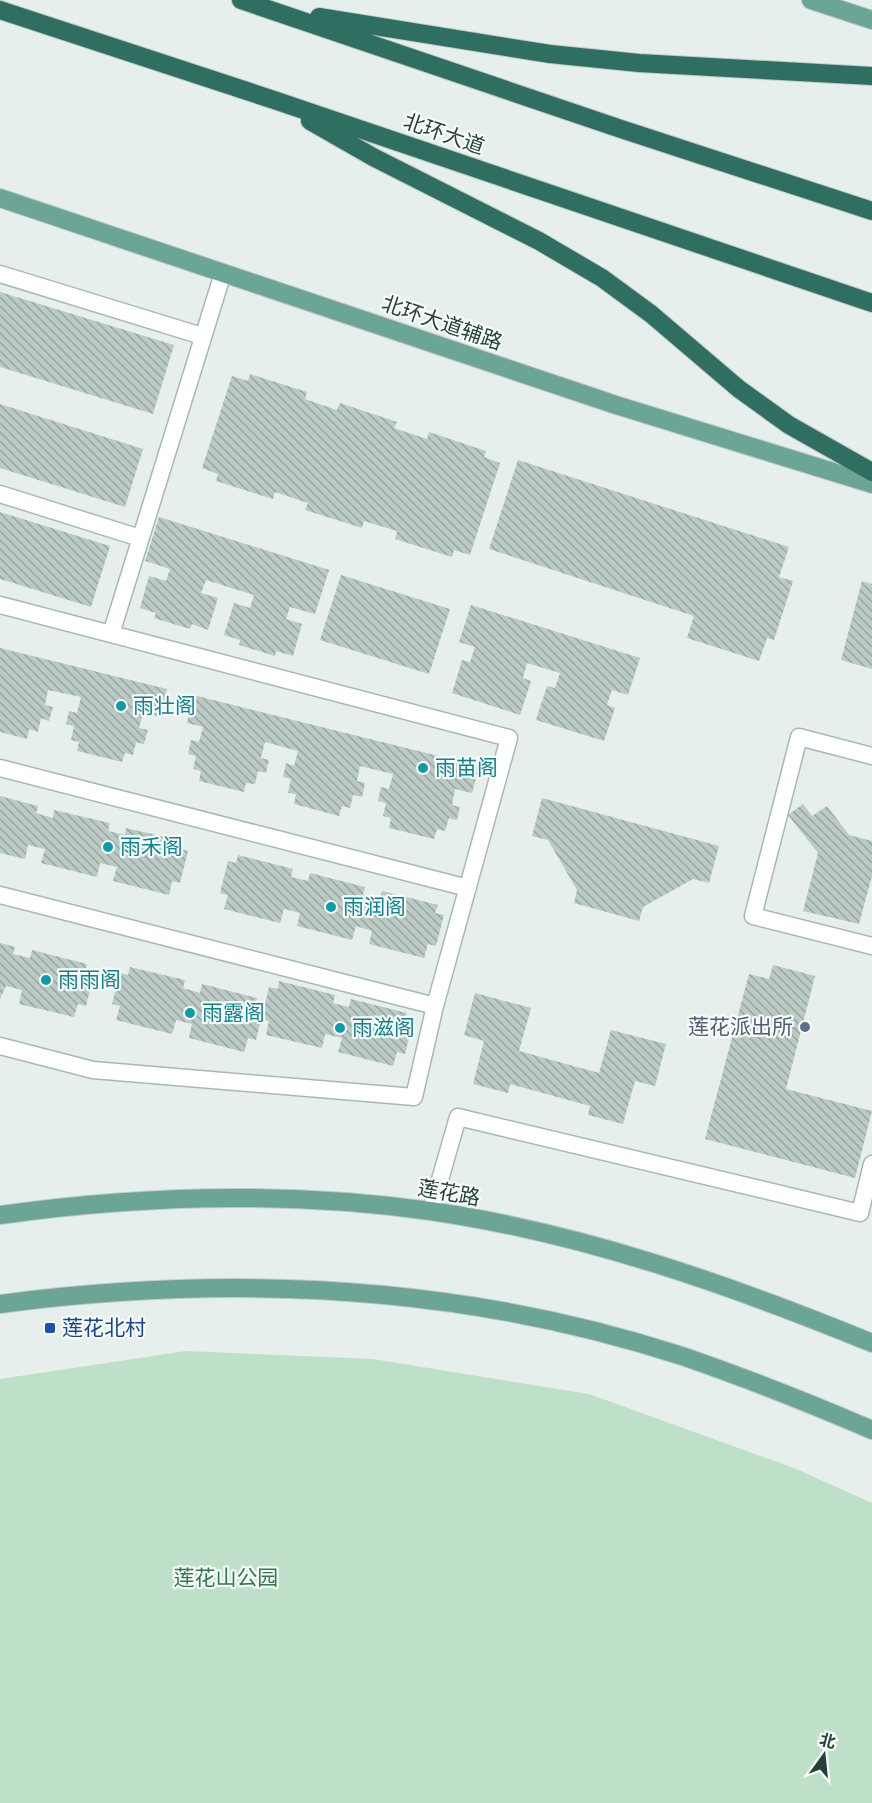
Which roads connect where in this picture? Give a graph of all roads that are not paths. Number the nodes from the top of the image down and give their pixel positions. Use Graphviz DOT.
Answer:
graph roads {
  1 [pos="242,0"];
  2 [pos="811,0"];
  3 [pos="0,10"];
  4 [pos="270,10"];
  5 [pos="872,20"];
  6 [pos="872,75"];
  7 [pos="274,100"];
  8 [pos="0,198"];
  9 [pos="872,211"];
  10 [pos="223,273"];
  11 [pos="0,274"];
  12 [pos="872,303"];
  13 [pos="202,336"];
  14 [pos="872,472"];
  15 [pos="872,484"];
  16 [pos="0,494"];
  17 [pos="140,538"];
  18 [pos="0,605"];
  19 [pos="111,634"];
  20 [pos="872,756"];
  21 [pos="0,768"];
  22 [pos="468,888"];
  23 [pos="0,895"];
  24 [pos="872,946"];
  25 [pos="435,1006"];
  26 [pos="0,1046"];
  27 [pos="872,1164"];
  28 [pos="431,1211"];
  29 [pos="0,1215"];
  30 [pos="0,1304"];
  31 [pos="872,1343"];
  32 [pos="872,1430"];
  1 -- 4 [label="highway"];
  2 -- 5 [label="main road"];
  3 -- 7 [label="highway, 北环大道"];
  4 -- 6 [label="highway"];
  4 -- 9 [label="highway"];
  7 -- 12 [label="highway, 北环大道"];
  7 -- 14 [label="highway"];
  8 -- 10 [label="main road, 北环大道辅路"];
  10 -- 13 [label="lane"];
  10 -- 15 [label="main road, 北环大道辅路"];
  11 -- 13 [label="lane"];
  13 -- 17 [label="lane"];
  16 -- 17 [label="lane"];
  17 -- 19 [label="lane"];
  18 -- 19 [label="lane"];
  19 -- 22 [label="lane"];
  20 -- 24 [label="lane"];
  21 -- 22 [label="lane"];
  22 -- 25 [label="lane"];
  23 -- 25 [label="lane"];
  25 -- 26 [label="lane"];
  27 -- 28 [label="lane"];
  28 -- 29 [label="main road, 莲花路"];
  28 -- 31 [label="main road, 莲花路"];
  30 -- 32 [label="main road"];
}
